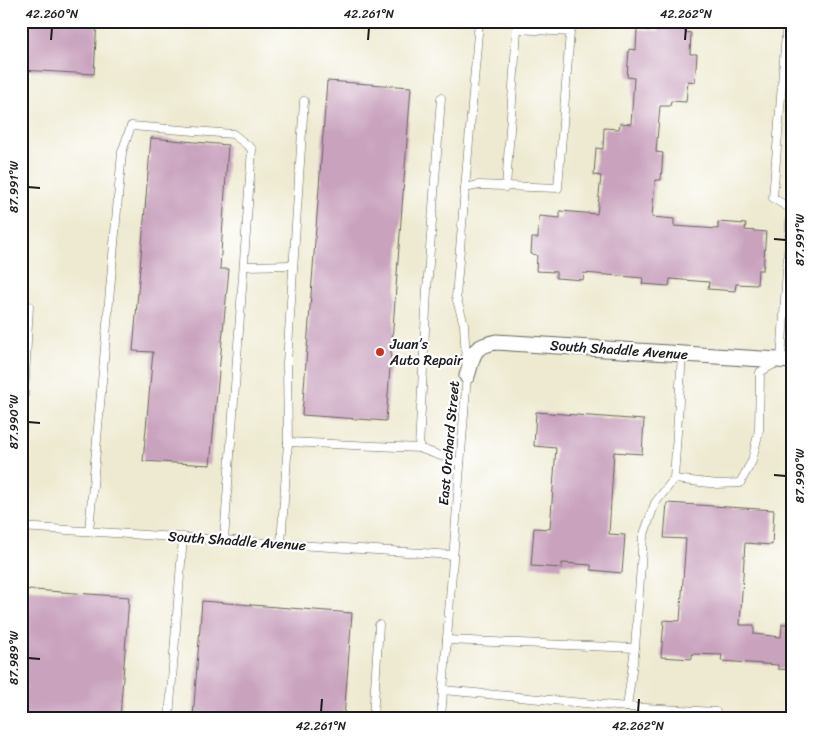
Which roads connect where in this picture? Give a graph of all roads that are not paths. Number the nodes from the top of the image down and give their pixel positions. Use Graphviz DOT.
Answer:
graph roads {
  1 [pos="478,21"];
  2 [pos="787,21"];
  3 [pos="442,98"];
  4 [pos="304,101"];
  5 [pos="506,187"];
  6 [pos="465,188"];
  7 [pos="293,265"];
  8 [pos="244,266"];
  9 [pos="29,306"];
  10 [pos="682,354"];
  11 [pos="787,361"];
  12 [pos="467,376"];
  13 [pos="288,442"];
  14 [pos="21,448"];
  15 [pos="419,448"];
  16 [pos="460,463"];
  17 [pos="674,479"];
  18 [pos="21,527"];
  19 [pos="89,531"];
  20 [pos="183,538"];
  21 [pos="224,540"];
  22 [pos="281,544"];
  23 [pos="453,555"];
  24 [pos="379,625"];
  25 [pos="447,640"];
  26 [pos="635,648"];
  27 [pos="443,690"];
  28 [pos="627,707"];
  29 [pos="170,718"];
  30 [pos="373,718"];
  31 [pos="441,718"];
  32 [pos="715,718"];
  1 -- 6 [label="lane, East Orchard Street"];
  2 -- 11 [label="lane"];
  3 -- 15 [label="lane"];
  4 -- 7 [label="lane"];
  5 -- 5 [label="lane"];
  5 -- 6 [label="lane"];
  6 -- 12 [label="lane, East Orchard Street"];
  7 -- 8 [label="lane"];
  7 -- 13 [label="lane"];
  8 -- 19 [label="lane"];
  8 -- 21 [label="lane"];
  9 -- 14 [label="lane"];
  10 -- 11 [label="street, South Shaddle Avenue"];
  10 -- 12 [label="street, South Shaddle Avenue"];
  10 -- 17 [label="lane"];
  11 -- 17 [label="lane"];
  12 -- 16 [label="lane, East Orchard Street"];
  13 -- 15 [label="lane"];
  13 -- 22 [label="lane"];
  15 -- 16 [label="lane"];
  16 -- 23 [label="lane, East Orchard Street"];
  17 -- 26 [label="lane"];
  18 -- 19 [label="lane, South Shaddle Avenue"];
  19 -- 20 [label="lane, South Shaddle Avenue"];
  20 -- 21 [label="lane, South Shaddle Avenue"];
  20 -- 29 [label="lane"];
  21 -- 22 [label="lane, South Shaddle Avenue"];
  22 -- 23 [label="lane, South Shaddle Avenue"];
  23 -- 25 [label="lane, East Orchard Street"];
  24 -- 30 [label="lane"];
  25 -- 26 [label="lane"];
  25 -- 27 [label="lane, East Orchard Street"];
  26 -- 28 [label="lane"];
  27 -- 28 [label="lane"];
  27 -- 31 [label="lane, East Orchard Street"];
  28 -- 32 [label="lane"];
}
